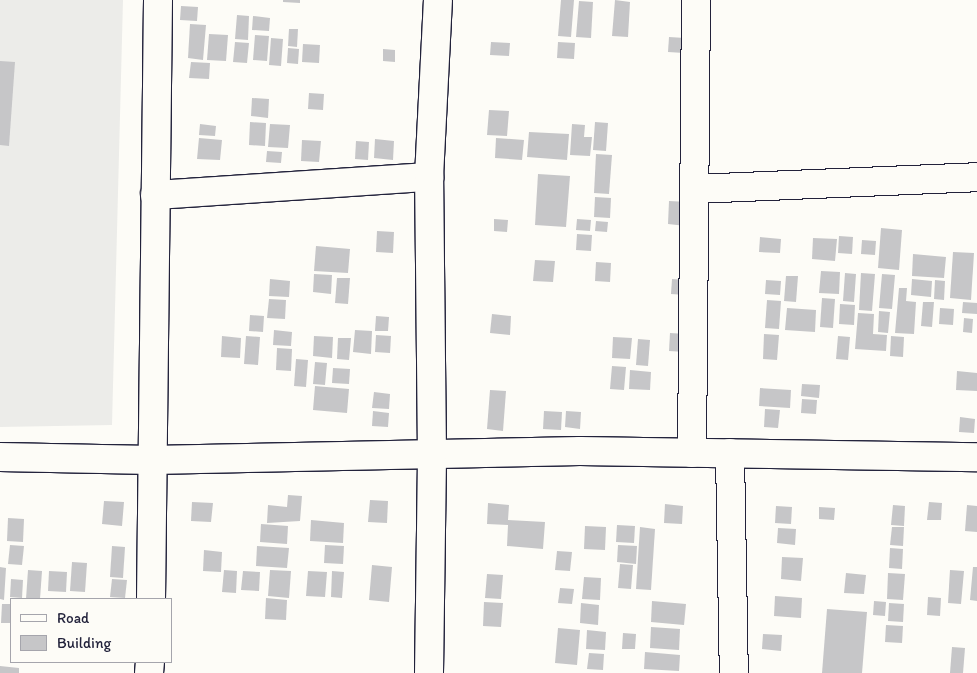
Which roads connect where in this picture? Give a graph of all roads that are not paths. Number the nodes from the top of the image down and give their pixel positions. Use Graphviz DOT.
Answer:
graph roads {
  1 [pos="158,0"];
  2 [pos="438,0"];
  3 [pos="696,0"];
  4 [pos="429,176"];
  5 [pos="977,177"];
  6 [pos="694,189"];
  7 [pos="155,195"];
  8 [pos="692,453"];
  9 [pos="730,453"];
  10 [pos="432,455"];
  11 [pos="0,457"];
  12 [pos="977,457"];
  13 [pos="152,460"];
  14 [pos="150,598"];
  15 [pos="429,673"];
  16 [pos="734,673"];
  1 -- 7 [label="street"];
  2 -- 4 [label="street"];
  3 -- 6 [label="street"];
  4 -- 7 [label="street"];
  4 -- 10 [label="street"];
  5 -- 6 [label="street"];
  6 -- 8 [label="street"];
  7 -- 13 [label="street"];
  8 -- 9 [label="street"];
  8 -- 10 [label="street"];
  9 -- 12 [label="street"];
  9 -- 16 [label="street"];
  10 -- 13 [label="street"];
  10 -- 15 [label="street"];
  11 -- 13 [label="street"];
  13 -- 14 [label="street"];
}
